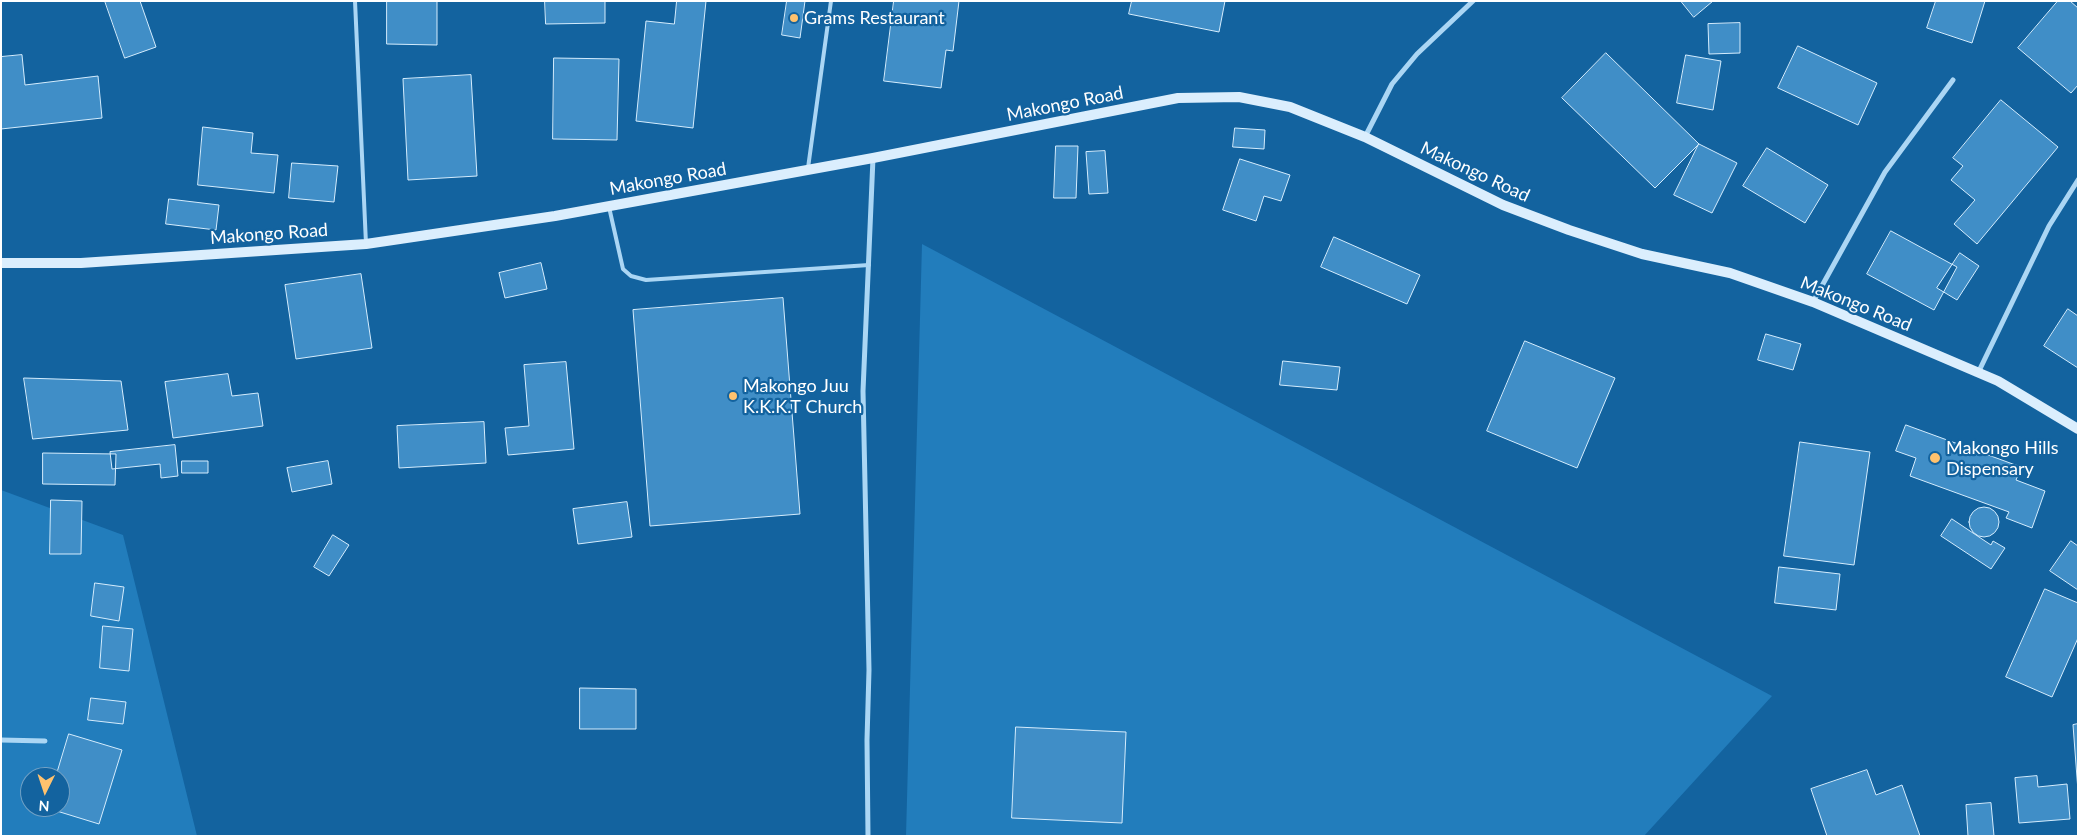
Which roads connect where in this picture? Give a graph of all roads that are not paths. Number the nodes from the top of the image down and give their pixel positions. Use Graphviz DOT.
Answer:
graph roads {
  1 [pos="355,1"];
  2 [pos="831,1"];
  3 [pos="1474,1"];
  4 [pos="1953,80"];
  5 [pos="1365,137"];
  6 [pos="873,158"];
  7 [pos="808,170"];
  8 [pos="2078,180"];
  9 [pos="609,206"];
  10 [pos="366,244"];
  11 [pos="1,263"];
  12 [pos="869,265"];
  13 [pos="1813,302"];
  14 [pos="1978,373"];
  15 [pos="2078,429"];
  16 [pos="1,740"];
  17 [pos="45,741"];
  18 [pos="868,836"];
  1 -- 10 [label="lane"];
  2 -- 7 [label="lane"];
  3 -- 5 [label="street"];
  4 -- 13 [label="street"];
  5 -- 6 [label="street, Makongo Road"];
  5 -- 13 [label="street, Makongo Road"];
  6 -- 7 [label="street, Makongo Road"];
  6 -- 12 [label="street"];
  7 -- 9 [label="street, Makongo Road"];
  8 -- 14 [label="street"];
  9 -- 10 [label="street, Makongo Road"];
  9 -- 12 [label="lane"];
  10 -- 11 [label="street, Makongo Road"];
  12 -- 18 [label="street"];
  13 -- 14 [label="street, Makongo Road"];
  14 -- 15 [label="street, Makongo Road"];
  16 -- 17 [label="street"];
}
